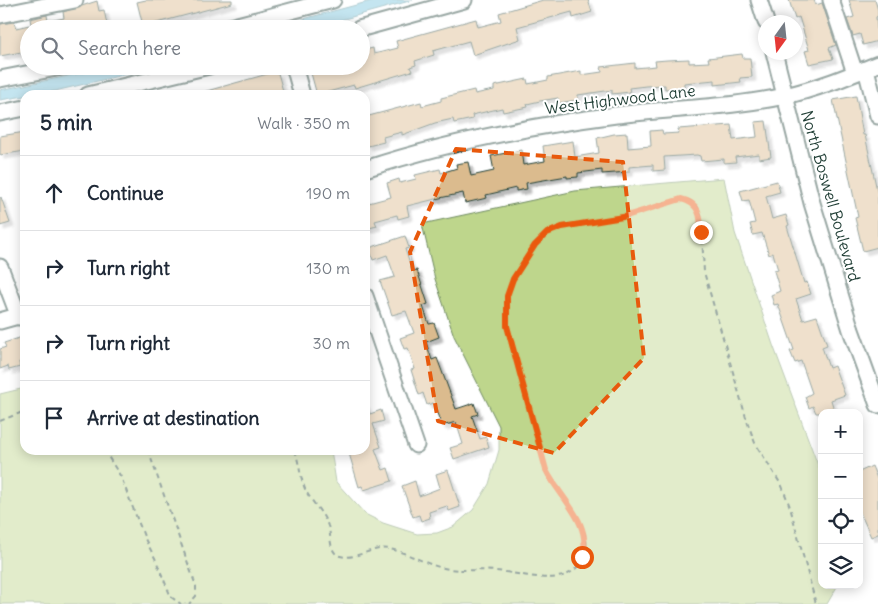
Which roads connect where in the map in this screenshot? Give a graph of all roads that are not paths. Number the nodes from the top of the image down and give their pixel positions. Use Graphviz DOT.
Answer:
graph roads {
  1 [pos="75,0"];
  2 [pos="333,0"];
  3 [pos="464,0"];
  4 [pos="759,0"];
  5 [pos="831,0"];
  6 [pos="275,7"];
  7 [pos="0,15"];
  8 [pos="764,15"];
  9 [pos="244,20"];
  10 [pos="370,26"];
  11 [pos="776,60"];
  12 [pos="866,68"];
  13 [pos="21,75"];
  14 [pos="171,75"];
  15 [pos="296,75"];
  16 [pos="0,79"];
  17 [pos="109,90"];
  18 [pos="301,90"];
  19 [pos="785,96"];
  20 [pos="20,109"];
  21 [pos="0,113"];
  22 [pos="878,116"];
  23 [pos="370,167"];
  24 [pos="0,267"];
  25 [pos="20,311"];
  26 [pos="370,311"];
  27 [pos="20,316"];
  28 [pos="0,321"];
  29 [pos="878,404"];
  30 [pos="416,445"];
  1 -- 7 [label="street"];
  2 -- 6 [label="street"];
  3 -- 10 [label="street"];
  4 -- 8 [label="street"];
  5 -- 12 [label="street"];
  6 -- 9 [label="street"];
  11 -- 19 [label="street, North Boswell Boulevard"];
  12 -- 19 [label="street, West Highwood Lane"];
  12 -- 22 [label="street"];
  13 -- 16 [label="street"];
  14 -- 17 [label="street"];
  15 -- 18 [label="street"];
  19 -- 23 [label="street, West Highwood Lane"];
  19 -- 29 [label="street, North Boswell Boulevard"];
  20 -- 21 [label="street"];
  24 -- 25 [label="street"];
  26 -- 30 [label="street"];
  27 -- 28 [label="street"];
}
